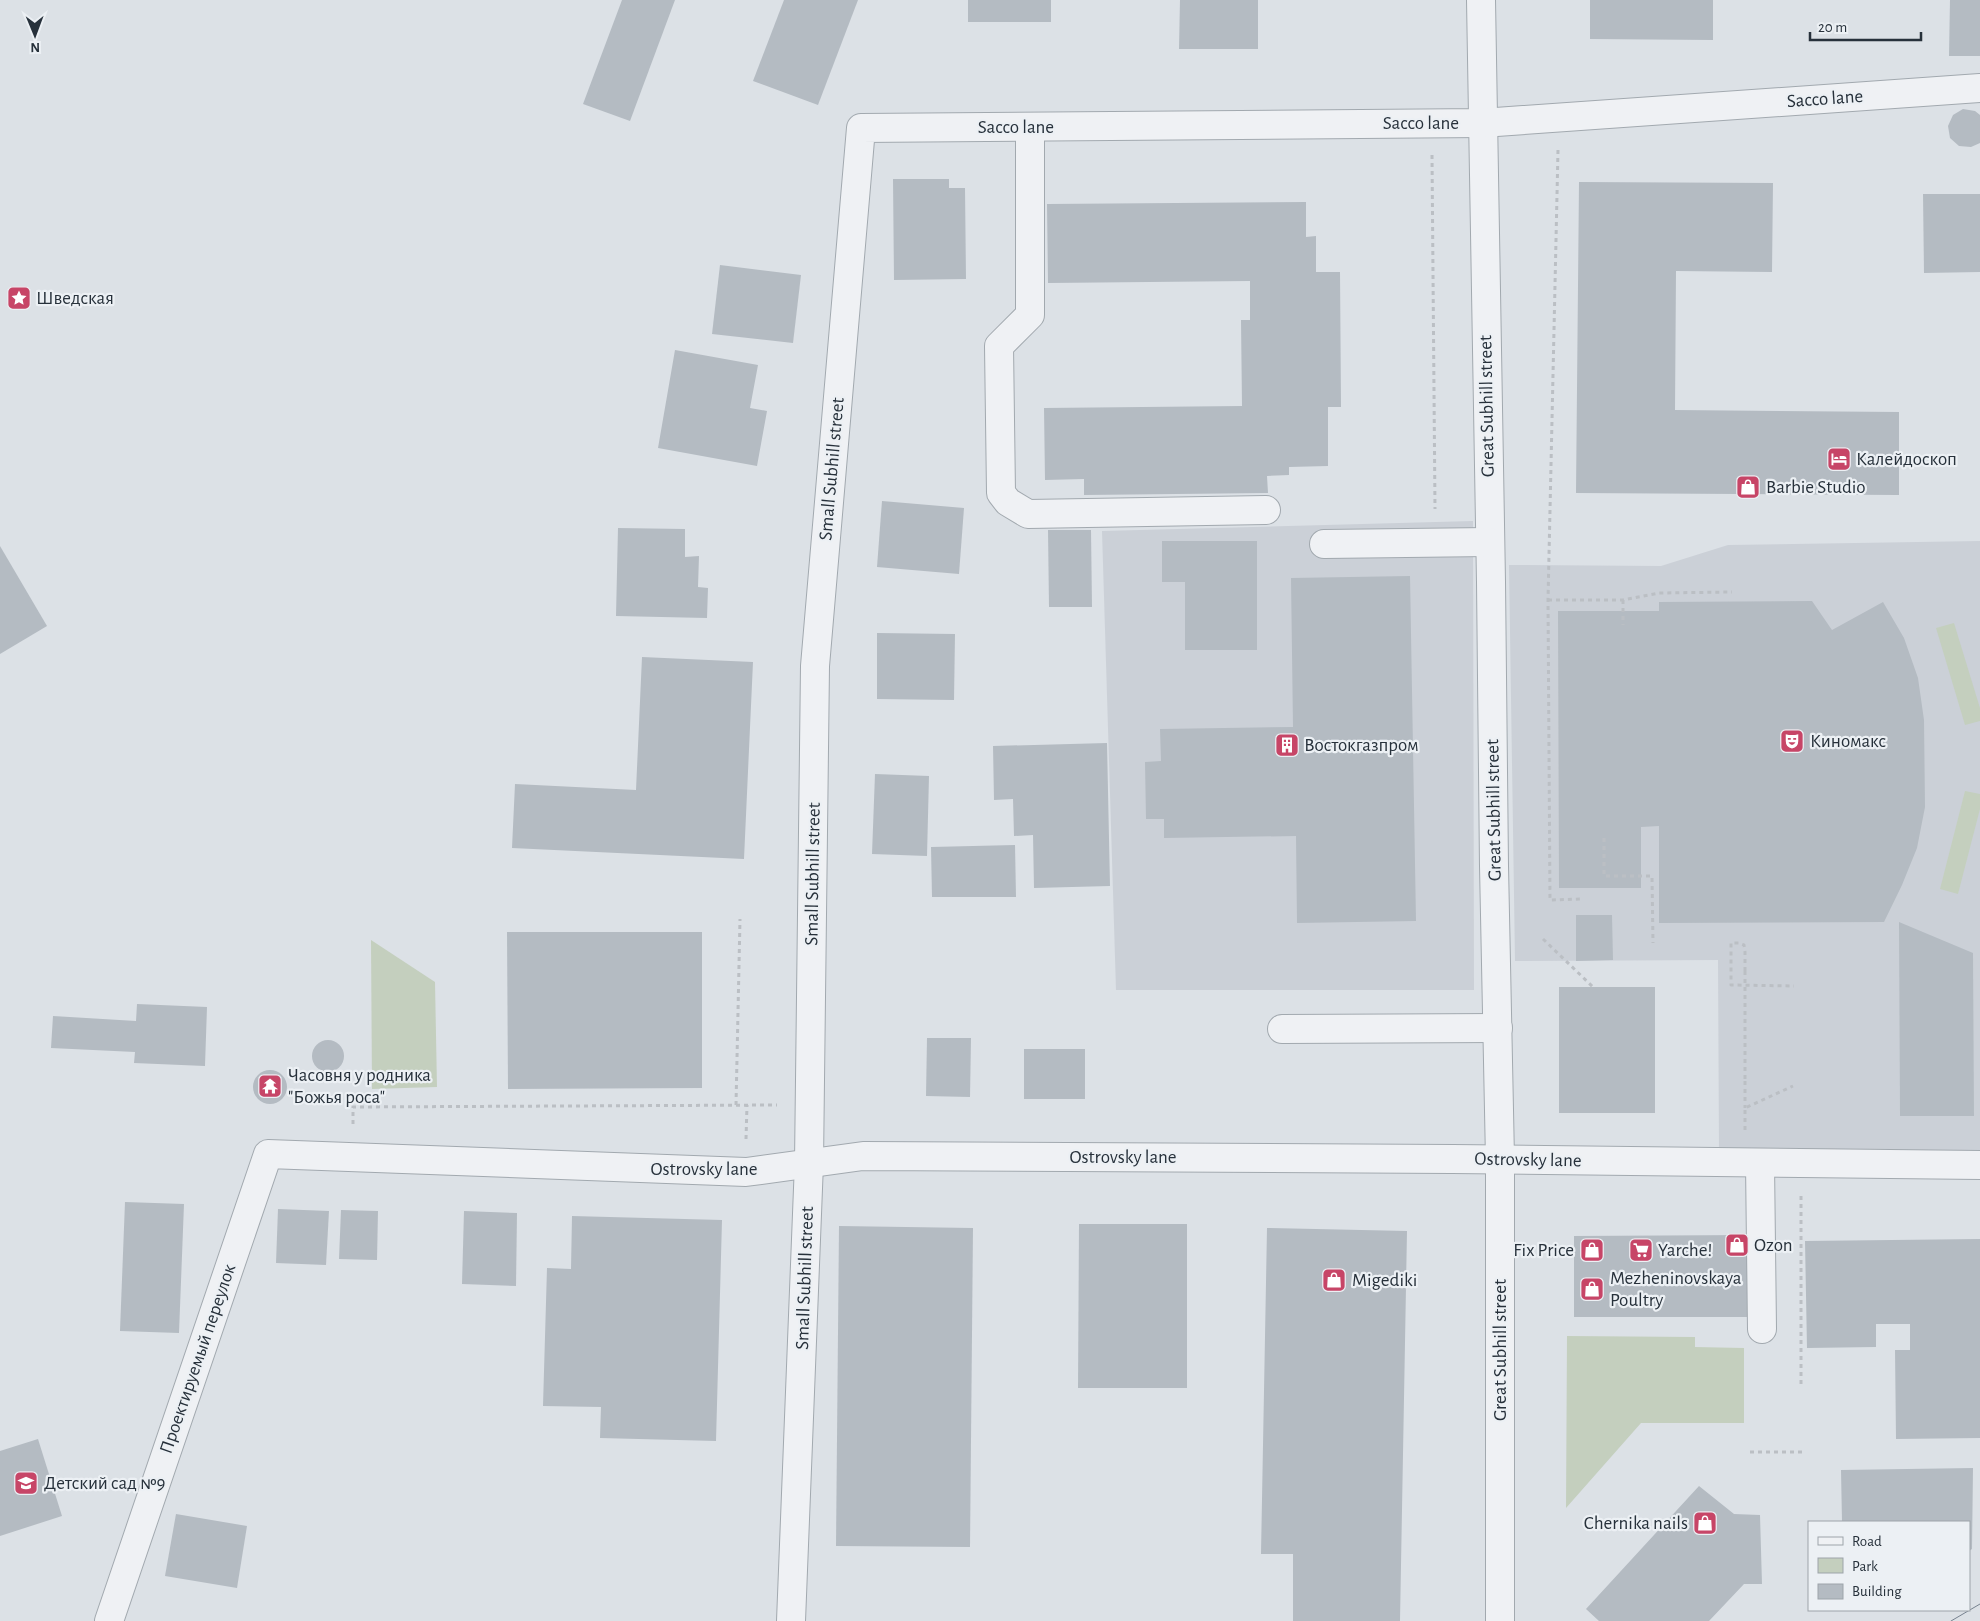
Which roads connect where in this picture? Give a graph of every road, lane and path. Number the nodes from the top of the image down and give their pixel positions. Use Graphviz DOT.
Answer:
graph roads {
  1 [pos="1481,0"];
  2 [pos="1980,88"];
  3 [pos="1558,117"];
  4 [pos="1431,123"];
  5 [pos="1482,123"];
  6 [pos="1030,127"];
  7 [pos="861,128"];
  8 [pos="1266,510"];
  9 [pos="1435,542"];
  10 [pos="1489,542"];
  11 [pos="1324,544"];
  12 [pos="1732,592"];
  13 [pos="1548,600"];
  14 [pos="1623,600"];
  15 [pos="1623,625"];
  16 [pos="1604,838"];
  17 [pos="1580,899"];
  18 [pos="740,919"];
  19 [pos="1543,939"];
  20 [pos="1653,943"];
  21 [pos="1794,986"];
  22 [pos="1593,987"];
  23 [pos="1498,1028"];
  24 [pos="1282,1029"];
  25 [pos="1794,1086"];
  26 [pos="736,1104"];
  27 [pos="810,1104"];
  28 [pos="1745,1108"];
  29 [pos="268,1154"];
  30 [pos="353,1157"];
  31 [pos="1500,1160"];
  32 [pos="1753,1163"];
  33 [pos="809,1164"];
  34 [pos="1801,1164"];
  35 [pos="1980,1165"];
  36 [pos="1762,1329"];
  37 [pos="1802,1388"];
  38 [pos="1750,1452"];
  39 [pos="1802,1452"];
  40 [pos="109,1621"];
  41 [pos="791,1621"];
  42 [pos="1500,1621"];
  1 -- 5 [label="street, Great Subhill street"];
  2 -- 3 [label="street, Sacco lane"];
  3 -- 5 [label="street, Sacco lane"];
  3 -- 13 [label="path"];
  4 -- 5 [label="street, Sacco lane"];
  4 -- 6 [label="street, Sacco lane"];
  4 -- 9 [label="path"];
  5 -- 10 [label="street, Great Subhill street"];
  6 -- 7 [label="street, Sacco lane"];
  6 -- 8 [label="street"];
  7 -- 27 [label="street, Small Subhill street"];
  9 -- 10 [label="street"];
  9 -- 11 [label="street"];
  10 -- 23 [label="street, Great Subhill street"];
  12 -- 14 [label="path"];
  13 -- 14 [label="path"];
  13 -- 17 [label="path"];
  14 -- 15 [label="path"];
  16 -- 20 [label="path"];
  18 -- 26 [label="path"];
  19 -- 22 [label="path"];
  21 -- 28 [label="path, bridge"];
  23 -- 24 [label="street"];
  23 -- 31 [label="street, Great Subhill street"];
  25 -- 28 [label="path"];
  26 -- 27 [label="path"];
  26 -- 30 [label="path"];
  27 -- 33 [label="street, Small Subhill street"];
  28 -- 32 [label="path"];
  29 -- 30 [label="street, Ostrovsky lane"];
  29 -- 40 [label="street, Проектируемый переулок"];
  30 -- 33 [label="street, Ostrovsky lane"];
  31 -- 32 [label="street, Ostrovsky lane"];
  31 -- 33 [label="street, Ostrovsky lane"];
  31 -- 42 [label="street, Great Subhill street"];
  32 -- 34 [label="street, Ostrovsky lane"];
  32 -- 36 [label="street"];
  33 -- 41 [label="street, Small Subhill street"];
  34 -- 35 [label="street, Ostrovsky lane"];
  34 -- 37 [label="path"];
  38 -- 39 [label="path"];
}
